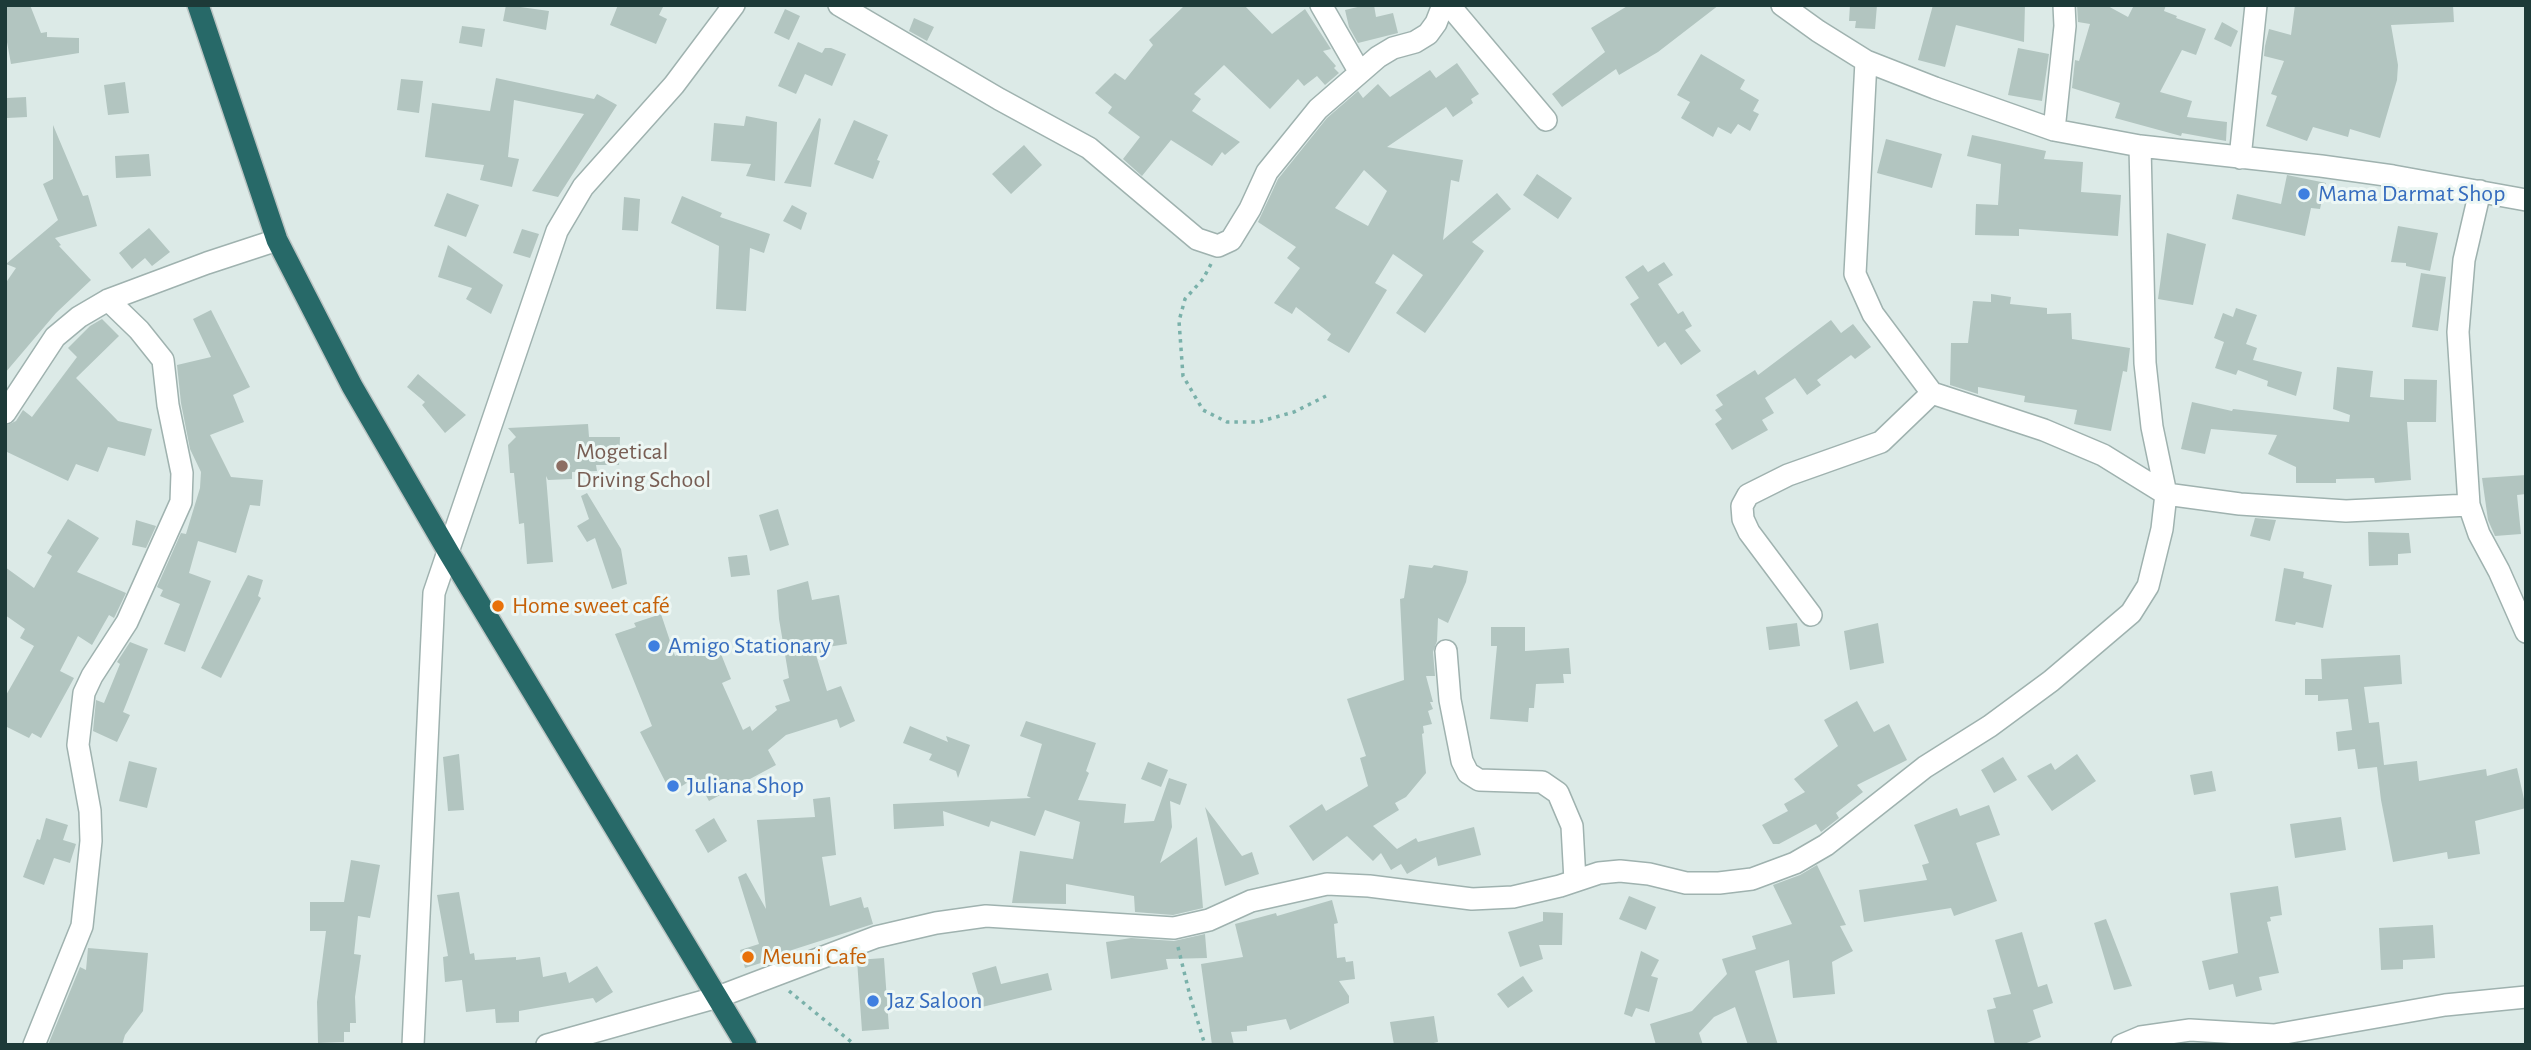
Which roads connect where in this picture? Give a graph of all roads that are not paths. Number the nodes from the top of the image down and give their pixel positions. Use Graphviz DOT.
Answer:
graph roads {
  1 [pos="198,5"];
  2 [pos="734,5"];
  3 [pos="839,5"];
  4 [pos="1321,5"];
  5 [pos="1443,5"];
  6 [pos="1449,5"];
  7 [pos="1782,5"];
  8 [pos="2064,5"];
  9 [pos="2256,5"];
  10 [pos="1866,61"];
  11 [pos="1359,71"];
  12 [pos="1546,120"];
  13 [pos="2054,130"];
  14 [pos="2140,146"];
  15 [pos="2240,158"];
  16 [pos="2480,191"];
  17 [pos="2526,200"];
  18 [pos="277,240"];
  19 [pos="108,300"];
  20 [pos="1932,393"];
  21 [pos="5,413"];
  22 [pos="2166,494"];
  23 [pos="2469,505"];
  24 [pos="449,553"];
  25 [pos="1811,615"];
  26 [pos="2526,632"];
  27 [pos="1446,651"];
  28 [pos="1574,881"];
  29 [pos="718,996"];
  30 [pos="2526,997"];
  31 [pos="34,1045"];
  32 [pos="413,1045"];
  33 [pos="547,1045"];
  34 [pos="746,1045"];
  35 [pos="2122,1045"];
  1 -- 18 [label="highway"];
  2 -- 24 [label="street"];
  3 -- 11 [label="street"];
  4 -- 11 [label="street"];
  5 -- 11 [label="street"];
  6 -- 12 [label="street"];
  7 -- 10 [label="street"];
  8 -- 13 [label="street"];
  9 -- 15 [label="street"];
  10 -- 13 [label="street"];
  10 -- 20 [label="street"];
  13 -- 14 [label="street"];
  14 -- 15 [label="street"];
  14 -- 22 [label="street"];
  15 -- 16 [label="street"];
  16 -- 17 [label="street"];
  16 -- 23 [label="street"];
  18 -- 19 [label="street"];
  18 -- 24 [label="highway"];
  19 -- 21 [label="street"];
  19 -- 31 [label="street"];
  20 -- 22 [label="street"];
  20 -- 25 [label="street"];
  22 -- 23 [label="street"];
  22 -- 28 [label="street"];
  23 -- 26 [label="street"];
  24 -- 29 [label="highway"];
  24 -- 32 [label="street"];
  27 -- 28 [label="street"];
  28 -- 29 [label="street"];
  29 -- 33 [label="street"];
  29 -- 34 [label="highway"];
  30 -- 35 [label="street"];
}
